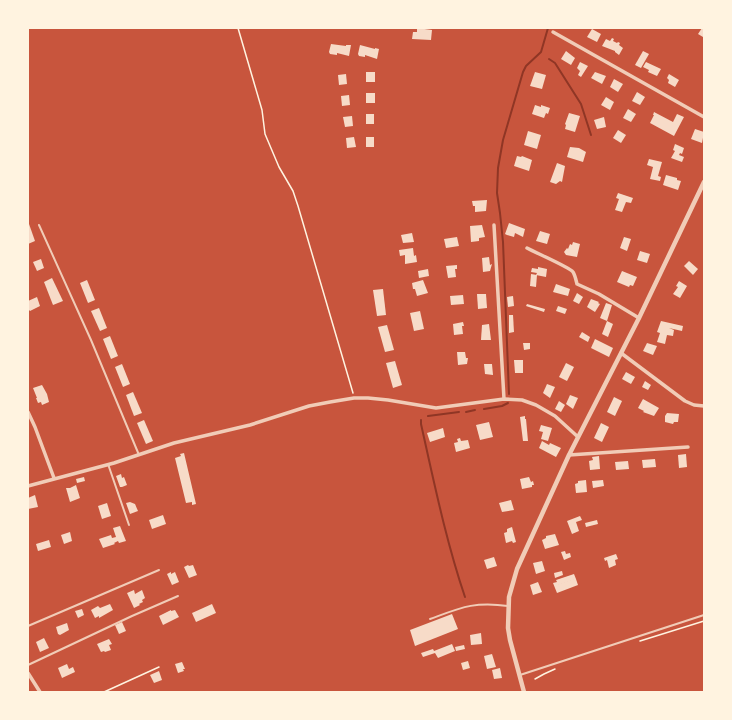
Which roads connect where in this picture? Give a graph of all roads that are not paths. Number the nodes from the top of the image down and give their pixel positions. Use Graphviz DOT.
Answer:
graph roads {
  1 [pos="553,32"];
  2 [pos="704,117"];
  3 [pos="704,182"];
  4 [pos="39,224"];
  5 [pos="494,225"];
  6 [pos="527,248"];
  7 [pos="639,318"];
  8 [pos="621,353"];
  9 [pos="504,399"];
  10 [pos="704,406"];
  11 [pos="28,412"];
  12 [pos="578,437"];
  13 [pos="688,447"];
  14 [pos="139,455"];
  15 [pos="569,455"];
  16 [pos="108,464"];
  17 [pos="54,478"];
  18 [pos="28,486"];
  19 [pos="129,526"];
  20 [pos="159,570"];
  21 [pos="178,596"];
  22 [pos="508,606"];
  23 [pos="704,615"];
  24 [pos="430,619"];
  25 [pos="28,626"];
  26 [pos="28,665"];
  27 [pos="28,673"];
  28 [pos="519,675"];
  29 [pos="40,692"];
  30 [pos="524,692"];
  1 -- 2 [label="street"];
  3 -- 7 [label="street"];
  4 -- 14 [label="lane"];
  5 -- 9 [label="street"];
  6 -- 7 [label="street"];
  7 -- 8 [label="street"];
  8 -- 10 [label="street"];
  8 -- 12 [label="street"];
  9 -- 12 [label="street"];
  9 -- 14 [label="street"];
  11 -- 17 [label="street"];
  12 -- 15 [label="street"];
  13 -- 15 [label="street"];
  14 -- 16 [label="street"];
  15 -- 22 [label="street"];
  16 -- 17 [label="street"];
  16 -- 19 [label="lane"];
  17 -- 18 [label="street"];
  20 -- 25 [label="lane"];
  21 -- 26 [label="lane"];
  22 -- 24 [label="lane"];
  22 -- 28 [label="street"];
  23 -- 28 [label="lane"];
  27 -- 29 [label="street"];
  28 -- 30 [label="street"];
}
